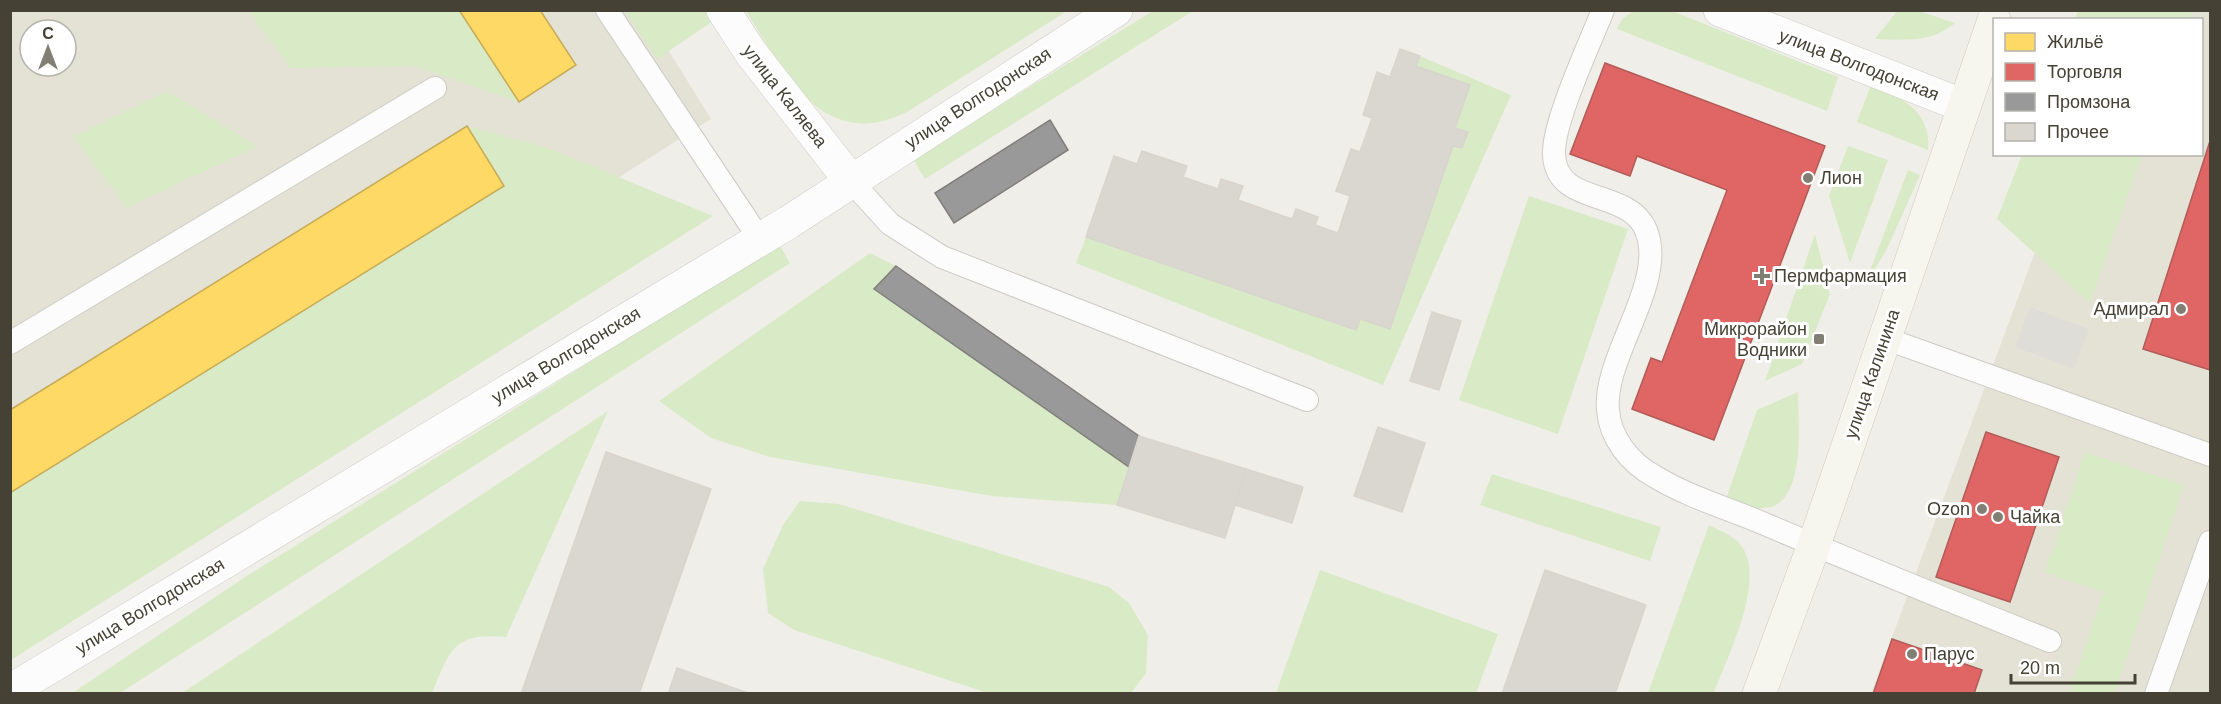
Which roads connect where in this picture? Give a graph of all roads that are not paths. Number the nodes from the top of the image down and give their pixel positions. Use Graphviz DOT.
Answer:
graph roads {
  1 [pos="607,10"];
  2 [pos="723,10"];
  3 [pos="1116,10"];
  4 [pos="1603,10"];
  5 [pos="1720,10"];
  6 [pos="1993,25"];
  7 [pos="435,88"];
  8 [pos="1964,105"];
  9 [pos="850,180"];
  10 [pos="759,238"];
  11 [pos="1884,338"];
  12 [pos="10,344"];
  13 [pos="1307,400"];
  14 [pos="2205,447"];
  15 [pos="2211,542"];
  16 [pos="1814,545"];
  17 [pos="2050,641"];
  18 [pos="10,691"];
  19 [pos="1759,693"];
  20 [pos="2156,693"];
  1 -- 10 [label="lane"];
  2 -- 9 [label="street, улица Каляева"];
  3 -- 9 [label="street, улица Волгодонская"];
  4 -- 16 [label="lane"];
  5 -- 8 [label="street, улица Волгодонская"];
  6 -- 8 [label="main road, улица Калинина"];
  7 -- 12 [label="lane"];
  8 -- 11 [label="main road, улица Калинина"];
  9 -- 10 [label="street, улица Волгодонская"];
  9 -- 13 [label="lane"];
  10 -- 18 [label="street, улица Волгодонская"];
  11 -- 14 [label="lane"];
  11 -- 16 [label="main road, улица Калинина"];
  15 -- 20 [label="lane"];
  16 -- 17 [label="lane"];
  16 -- 19 [label="main road, улица Калинина"];
}
